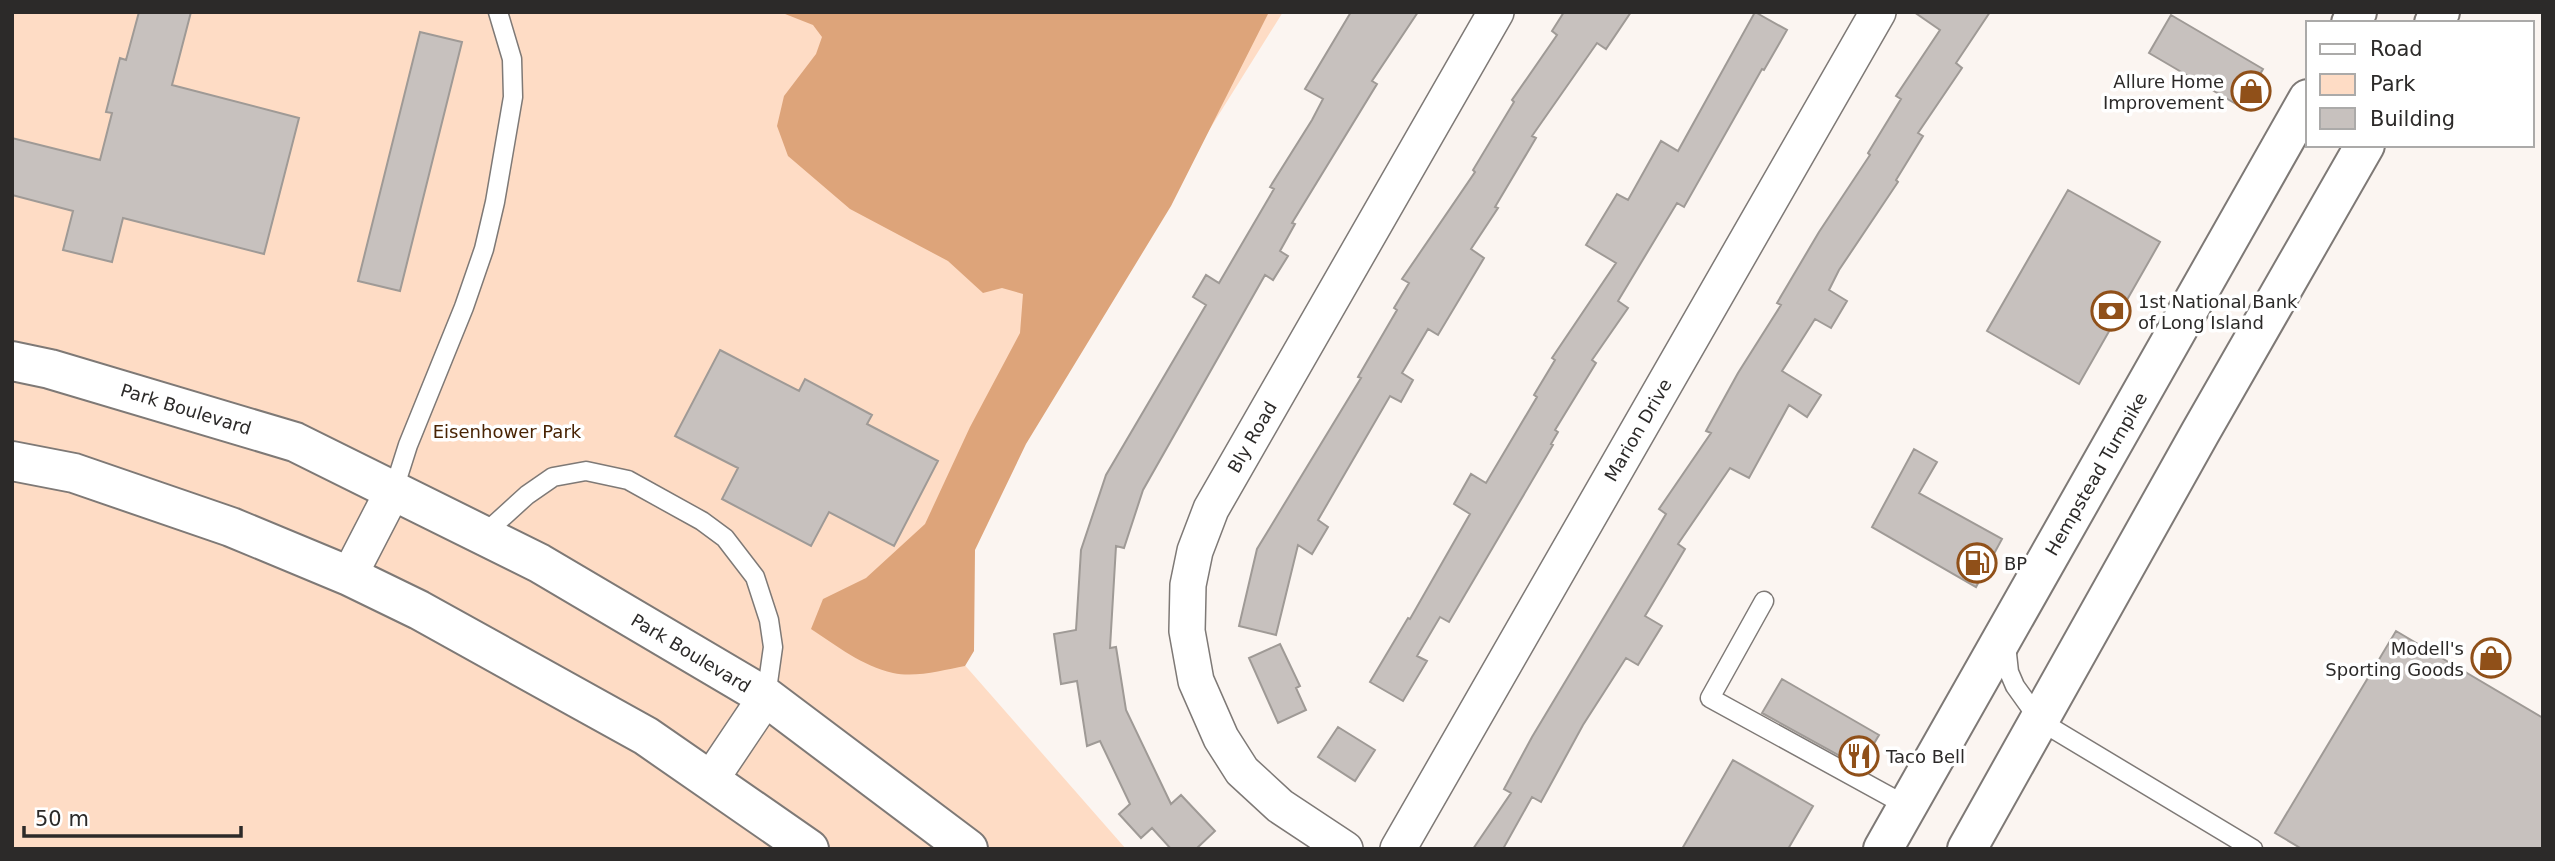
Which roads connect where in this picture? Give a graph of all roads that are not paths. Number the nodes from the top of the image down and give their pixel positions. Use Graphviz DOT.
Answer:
graph roads {
  1 [pos="498,12"];
  2 [pos="1496,12"];
  3 [pos="1878,12"];
  4 [pos="2306,103"];
  5 [pos="2364,147"];
  6 [pos="12,361"];
  7 [pos="12,461"];
  8 [pos="394,489"];
  9 [pos="483,535"];
  10 [pos="349,576"];
  11 [pos="1764,601"];
  12 [pos="2004,635"];
  13 [pos="766,697"];
  14 [pos="2039,721"];
  15 [pos="711,779"];
  16 [pos="1907,806"];
  17 [pos="809,849"];
  18 [pos="968,849"];
  19 [pos="1345,849"];
  20 [pos="1398,849"];
  21 [pos="1883,849"];
  22 [pos="1967,849"];
  23 [pos="2253,849"];
  1 -- 8 [label="lane"];
  2 -- 19 [label="street, Bly Road"];
  3 -- 20 [label="street, Marion Drive"];
  4 -- 12 [label="street, Hempstead Turnpike"];
  5 -- 14 [label="street"];
  6 -- 8 [label="street, Park Boulevard"];
  7 -- 10 [label="street"];
  8 -- 9 [label="street, Park Boulevard"];
  8 -- 10 [label="street"];
  9 -- 13 [label="street, Park Boulevard"];
  9 -- 13 [label="lane"];
  10 -- 15 [label="street"];
  11 -- 16 [label="lane"];
  12 -- 14 [label="lane"];
  12 -- 16 [label="street, Hempstead Turnpike"];
  13 -- 15 [label="street"];
  13 -- 18 [label="street, Park Boulevard"];
  14 -- 22 [label="street"];
  14 -- 23 [label="lane"];
  15 -- 17 [label="street"];
  16 -- 21 [label="street, Hempstead Turnpike"];
}
